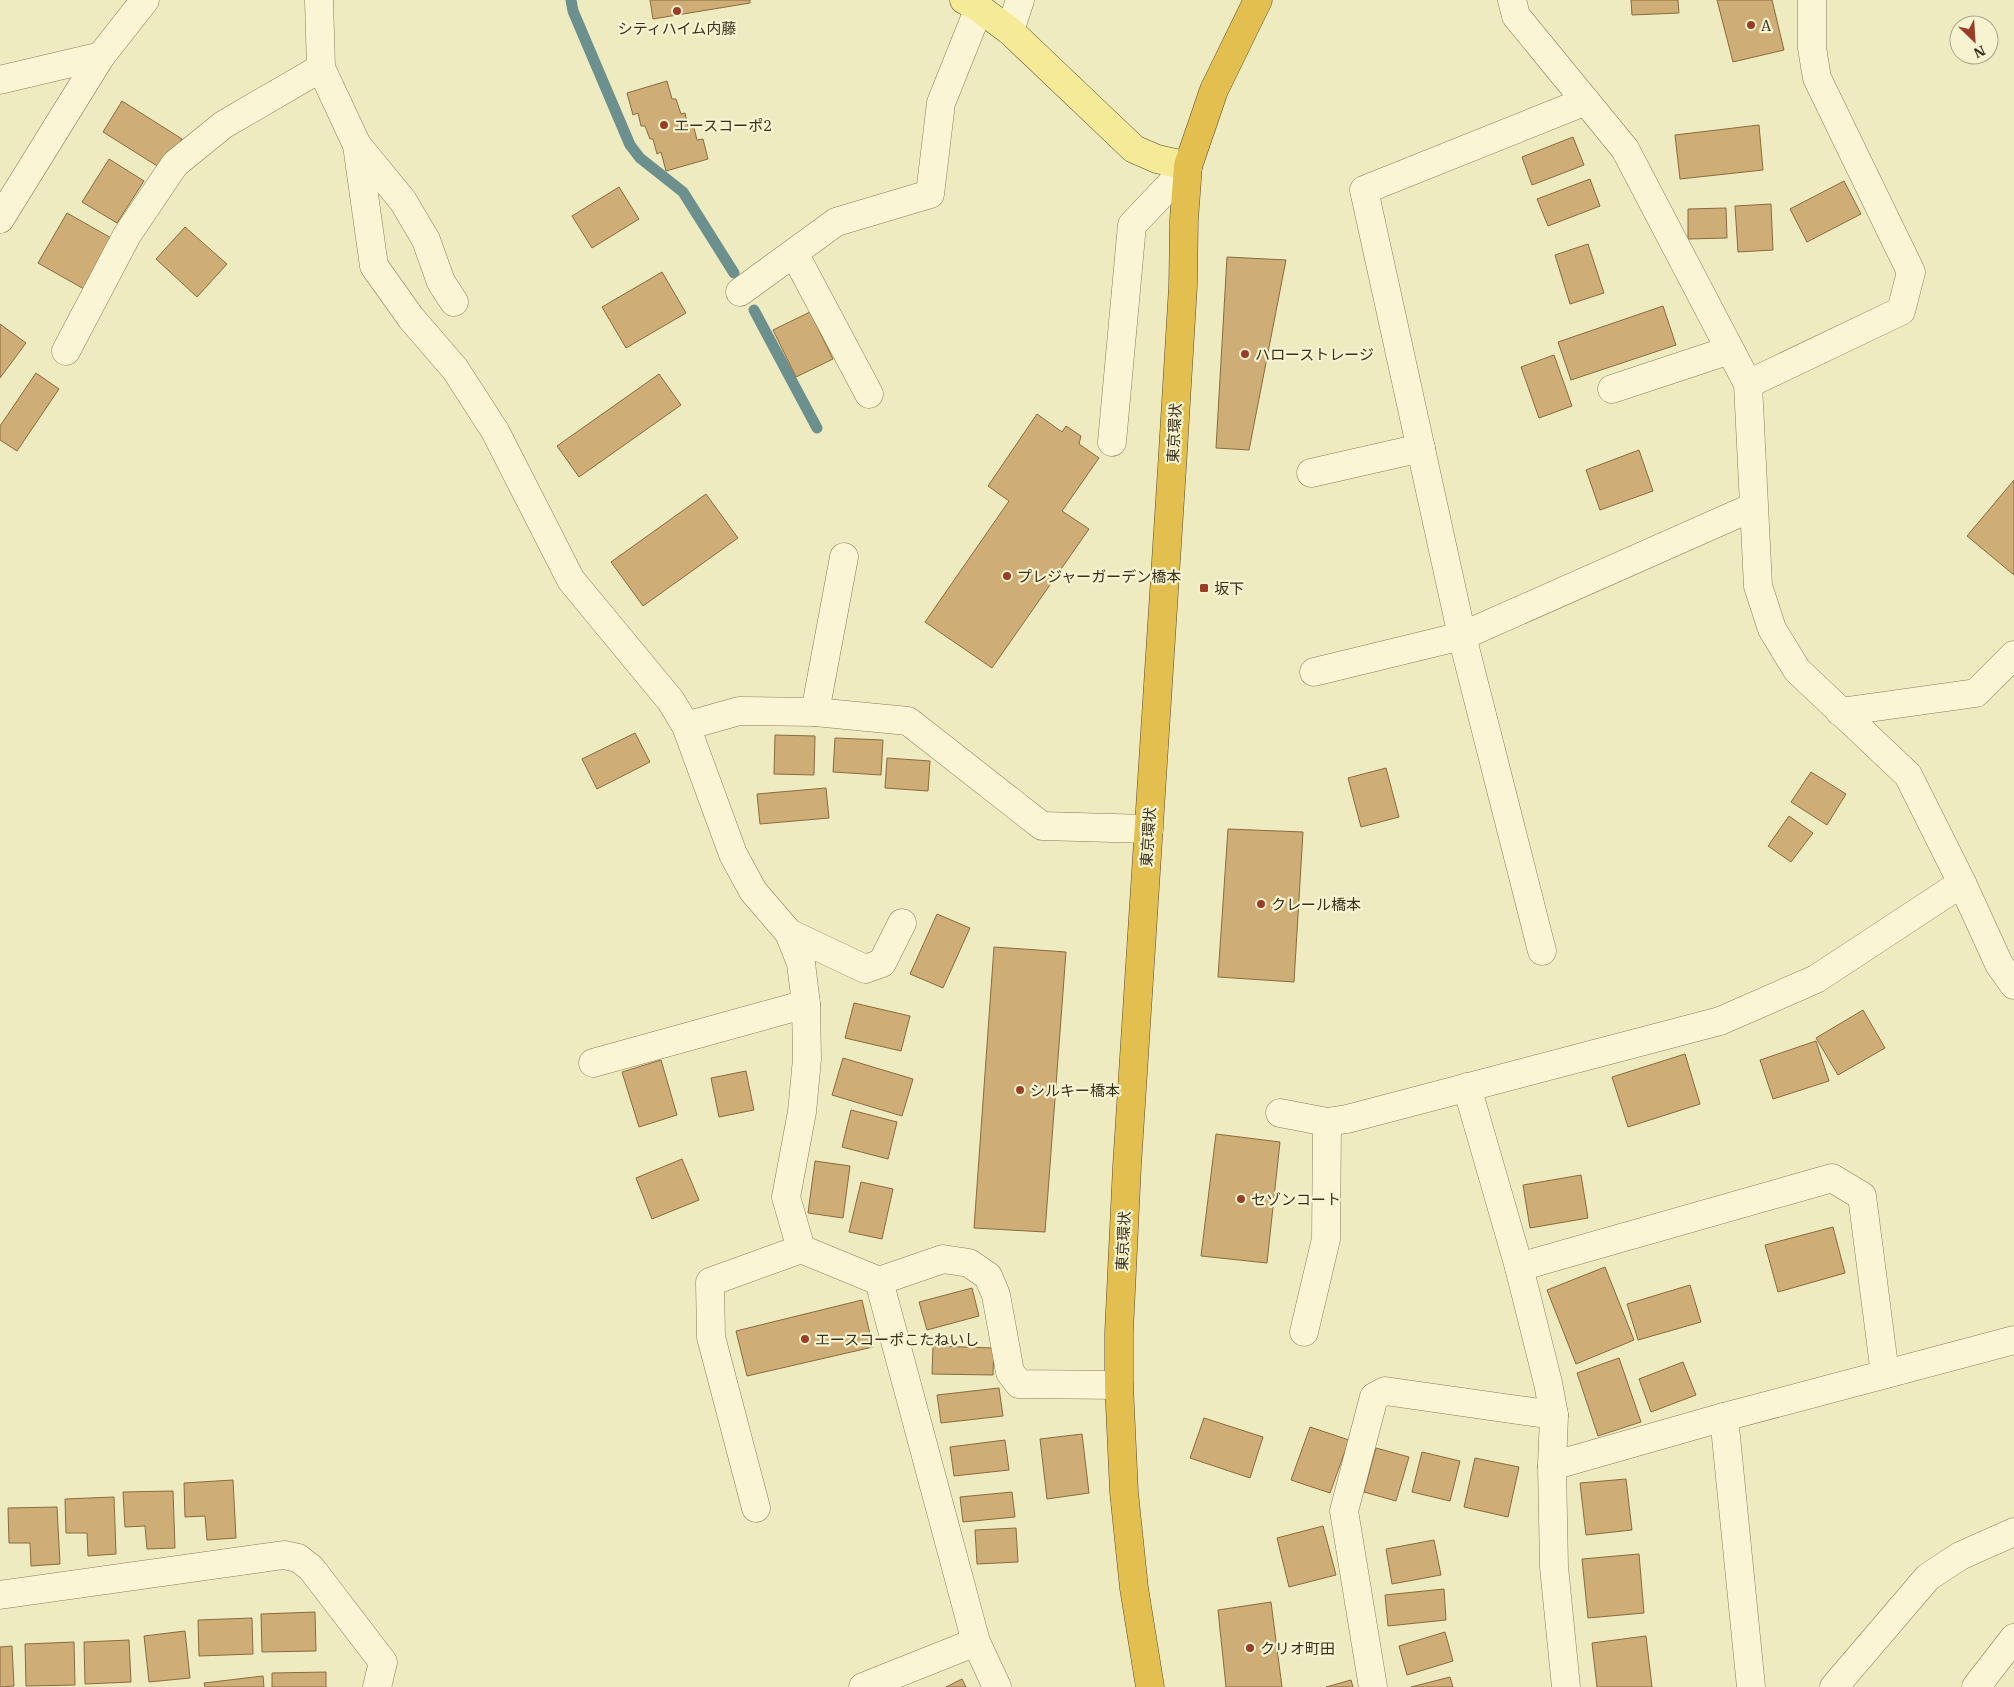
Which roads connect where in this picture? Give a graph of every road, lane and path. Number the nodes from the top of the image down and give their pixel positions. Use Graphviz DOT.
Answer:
graph roads {
  1 [pos="145,0"];
  2 [pos="319,0"];
  3 [pos="1020,0"];
  4 [pos="1258,0"];
  5 [pos="1512,0"];
  6 [pos="1812,0"];
  7 [pos="971,4"];
  8 [pos="1010,31"];
  9 [pos="101,56"];
  10 [pos="321,68"];
  11 [pos="0,80"];
  12 [pos="1586,101"];
  13 [pos="357,145"];
  14 [pos="1188,166"];
  15 [pos="0,219"];
  16 [pos="794,253"];
  17 [pos="740,292"];
  18 [pos="454,302"];
  19 [pos="1730,350"];
  20 [pos="66,351"];
  21 [pos="1748,384"];
  22 [pos="1612,389"];
  23 [pos="869,394"];
  24 [pos="1112,442"];
  25 [pos="1421,448"];
  26 [pos="1312,473"];
  27 [pos="1753,507"];
  28 [pos="844,557"];
  29 [pos="1462,636"];
  30 [pos="2014,654"];
  31 [pos="1314,672"];
  32 [pos="815,712"];
  33 [pos="1840,712"];
  34 [pos="686,726"];
  35 [pos="1149,829"];
  36 [pos="1962,883"];
  37 [pos="902,923"];
  38 [pos="789,933"];
  39 [pos="1542,951"];
  40 [pos="2014,985"];
  41 [pos="806,1004"];
  42 [pos="593,1063"];
  43 [pos="1467,1087"];
  44 [pos="1280,1113"];
  45 [pos="1327,1122"];
  46 [pos="800,1248"];
  47 [pos="1519,1268"];
  48 [pos="879,1281"];
  49 [pos="1304,1332"];
  50 [pos="2014,1340"];
  51 [pos="1885,1374"];
  52 [pos="1119,1385"];
  53 [pos="1554,1415"];
  54 [pos="1724,1416"];
  55 [pos="1552,1466"];
  56 [pos="756,1508"];
  57 [pos="2014,1532"];
  58 [pos="0,1595"];
  59 [pos="2014,1638"];
  60 [pos="976,1642"];
  61 [pos="377,1687"];
  62 [pos="863,1687"];
  63 [pos="997,1687"];
  64 [pos="1150,1687"];
  65 [pos="1374,1687"];
  66 [pos="1566,1687"];
  67 [pos="1751,1687"];
  68 [pos="1834,1687"];
  69 [pos="1976,1687"];
  1 -- 9 [label="street"];
  2 -- 10 [label="street"];
  3 -- 8 [label="street"];
  4 -- 14 [label="highway, 東京環状"];
  5 -- 12 [label="street"];
  6 -- 21 [label="street"];
  7 -- 8 [label="main road"];
  7 -- 16 [label="street"];
  8 -- 14 [label="main road"];
  9 -- 11 [label="street"];
  9 -- 15 [label="street"];
  10 -- 13 [label="street"];
  10 -- 20 [label="street"];
  12 -- 19 [label="street"];
  12 -- 25 [label="street"];
  13 -- 18 [label="street"];
  13 -- 34 [label="street"];
  14 -- 24 [label="street"];
  14 -- 35 [label="highway, 東京環状"];
  16 -- 17 [label="street"];
  16 -- 23 [label="street"];
  19 -- 21 [label="street"];
  19 -- 22 [label="street"];
  21 -- 27 [label="street"];
  25 -- 26 [label="street"];
  25 -- 29 [label="street"];
  27 -- 29 [label="street"];
  27 -- 33 [label="street"];
  28 -- 32 [label="street"];
  29 -- 31 [label="street"];
  29 -- 39 [label="street"];
  30 -- 33 [label="street"];
  32 -- 34 [label="street"];
  32 -- 35 [label="street"];
  33 -- 36 [label="street"];
  34 -- 38 [label="street"];
  35 -- 52 [label="highway, 東京環状"];
  36 -- 40 [label="street"];
  36 -- 43 [label="street"];
  37 -- 38 [label="street"];
  38 -- 41 [label="street"];
  41 -- 42 [label="street"];
  41 -- 46 [label="street"];
  43 -- 45 [label="street"];
  43 -- 47 [label="street"];
  44 -- 45 [label="street"];
  45 -- 49 [label="street"];
  46 -- 48 [label="street"];
  46 -- 56 [label="street"];
  47 -- 51 [label="street"];
  47 -- 53 [label="street"];
  48 -- 52 [label="street"];
  48 -- 60 [label="street"];
  50 -- 51 [label="street"];
  51 -- 54 [label="street"];
  52 -- 64 [label="highway, 東京環状"];
  53 -- 55 [label="street"];
  53 -- 65 [label="street"];
  54 -- 55 [label="street"];
  54 -- 67 [label="street"];
  55 -- 66 [label="street"];
  57 -- 68 [label="street"];
  58 -- 61 [label="street"];
  59 -- 69 [label="street"];
  60 -- 62 [label="street"];
  60 -- 63 [label="street"];
}
